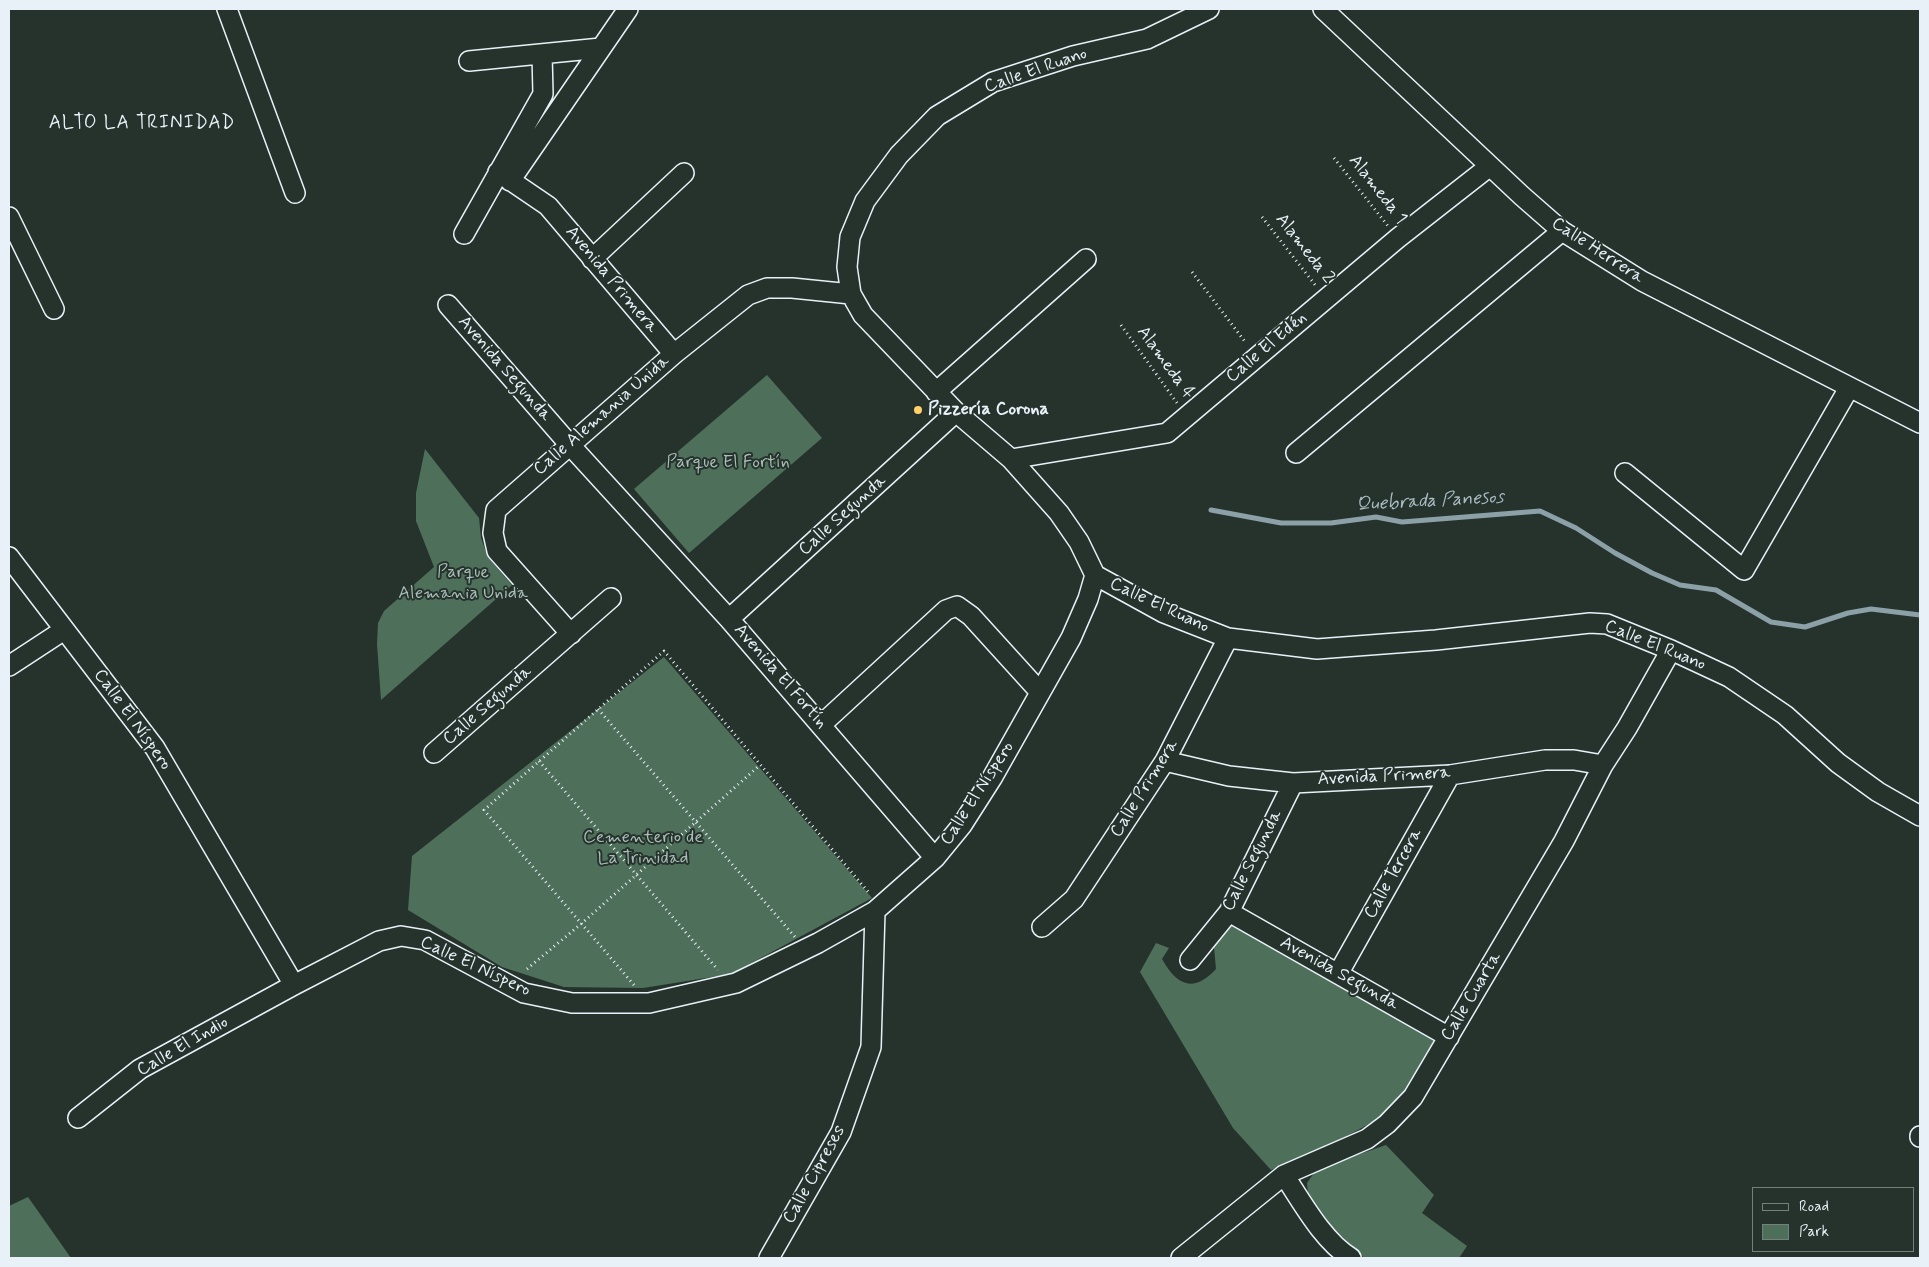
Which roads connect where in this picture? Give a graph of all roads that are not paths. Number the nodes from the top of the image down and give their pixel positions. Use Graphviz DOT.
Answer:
graph roads {
  1 [pos="227,9"];
  2 [pos="628,9"];
  3 [pos="1208,9"];
  4 [pos="1323,9"];
  5 [pos="601,48"];
  6 [pos="542,54"];
  7 [pos="469,61"];
  8 [pos="1490,166"];
  9 [pos="684,173"];
  10 [pos="504,177"];
  11 [pos="294,193"];
  12 [pos="9,217"];
  13 [pos="1562,231"];
  14 [pos="464,234"];
  15 [pos="592,259"];
  16 [pos="1086,259"];
  17 [pos="851,294"];
  18 [pos="448,305"];
  19 [pos="54,309"];
  20 [pos="674,354"];
  21 [pos="1849,388"];
  22 [pos="936,392"];
  23 [pos="956,412"];
  24 [pos="1920,423"];
  25 [pos="569,444"];
  26 [pos="1296,453"];
  27 [pos="1011,459"];
  28 [pos="1625,473"];
  29 [pos="620,499"];
  30 [pos="9,557"];
  31 [pos="1095,575"];
  32 [pos="611,598"];
  33 [pos="729,619"];
  34 [pos="64,630"];
  35 [pos="571,634"];
  36 [pos="1228,638"];
  37 [pos="1671,650"];
  38 [pos="9,666"];
  39 [pos="1040,692"];
  40 [pos="822,724"];
  41 [pos="434,754"];
  42 [pos="1165,761"];
  43 [pos="1603,765"];
  44 [pos="1450,775"];
  45 [pos="1294,782"];
  46 [pos="1920,816"];
  47 [pos="935,858"];
  48 [pos="878,909"];
  49 [pos="1229,912"];
  50 [pos="1042,926"];
  51 [pos="1190,960"];
  52 [pos="1338,974"];
  53 [pos="294,985"];
  54 [pos="1449,1036"];
  55 [pos="78,1118"];
  56 [pos="1284,1175"];
  57 [pos="769,1258"];
  58 [pos="1181,1258"];
  59 [pos="1351,1258"];
  1 -- 11 [label="street"];
  2 -- 5 [label="street"];
  3 -- 17 [label="street, Calle El Ruano"];
  4 -- 8 [label="street, Calle Herrera"];
  5 -- 6 [label="street"];
  5 -- 10 [label="street"];
  6 -- 7 [label="street"];
  6 -- 10 [label="street"];
  8 -- 13 [label="street, Calle Herrera"];
  8 -- 27 [label="street, Calle El Edén"];
  9 -- 15 [label="street"];
  10 -- 14 [label="street"];
  10 -- 15 [label="street, Avenida Primera"];
  12 -- 19 [label="street"];
  13 -- 21 [label="street, Calle Herrera"];
  13 -- 26 [label="street"];
  15 -- 20 [label="street, Avenida Primera"];
  16 -- 22 [label="street"];
  17 -- 20 [label="street, Calle Alemania Unida"];
  17 -- 22 [label="street, Calle El Ruano"];
  18 -- 25 [label="street, Avenida Segunda"];
  20 -- 25 [label="street, Calle Alemania Unida"];
  21 -- 24 [label="street, Calle Herrera"];
  21 -- 28 [label="street"];
  22 -- 23 [label="street, Calle El Ruano"];
  23 -- 27 [label="street, Calle El Ruano"];
  23 -- 33 [label="street, Calle Segunda"];
  25 -- 29 [label="street, Avenida Segunda"];
  25 -- 35 [label="street, Calle Alemania Unida"];
  27 -- 31 [label="street, Calle El Ruano"];
  29 -- 33 [label="street, Avenida El Fortín"];
  30 -- 34 [label="street, Calle El Níspero"];
  31 -- 36 [label="street, Calle El Ruano"];
  31 -- 39 [label="street, Calle El Níspero"];
  32 -- 35 [label="street, Calle Segunda"];
  33 -- 40 [label="street, Avenida El Fortín"];
  34 -- 38 [label="street"];
  34 -- 53 [label="street, Calle El Níspero"];
  35 -- 41 [label="street, Calle Segunda"];
  36 -- 37 [label="street, Calle El Ruano"];
  36 -- 42 [label="street, Calle Primera"];
  37 -- 43 [label="street, Calle Cuarta"];
  37 -- 46 [label="street, Calle El Ruano"];
  39 -- 40 [label="street"];
  39 -- 47 [label="street, Calle El Níspero"];
  40 -- 47 [label="street, Avenida El Fortín"];
  42 -- 45 [label="street, Avenida Primera"];
  42 -- 50 [label="street, Calle Primera"];
  43 -- 44 [label="street, Avenida Primera"];
  43 -- 54 [label="street, Calle Cuarta"];
  44 -- 45 [label="street, Avenida Primera"];
  44 -- 52 [label="street, Calle Tercera"];
  45 -- 49 [label="street, Calle Segunda"];
  47 -- 48 [label="street, Calle El Níspero"];
  48 -- 53 [label="street, Calle El Níspero"];
  48 -- 57 [label="street, Calle Cipreses"];
  49 -- 51 [label="street, Calle Segunda"];
  49 -- 52 [label="street, Avenida Segunda"];
  52 -- 54 [label="street, Avenida Segunda"];
  53 -- 55 [label="street, Calle El Indio"];
  54 -- 56 [label="street, Calle Cuarta"];
  56 -- 58 [label="street, Calle Cuarta"];
  56 -- 59 [label="street"];
}
